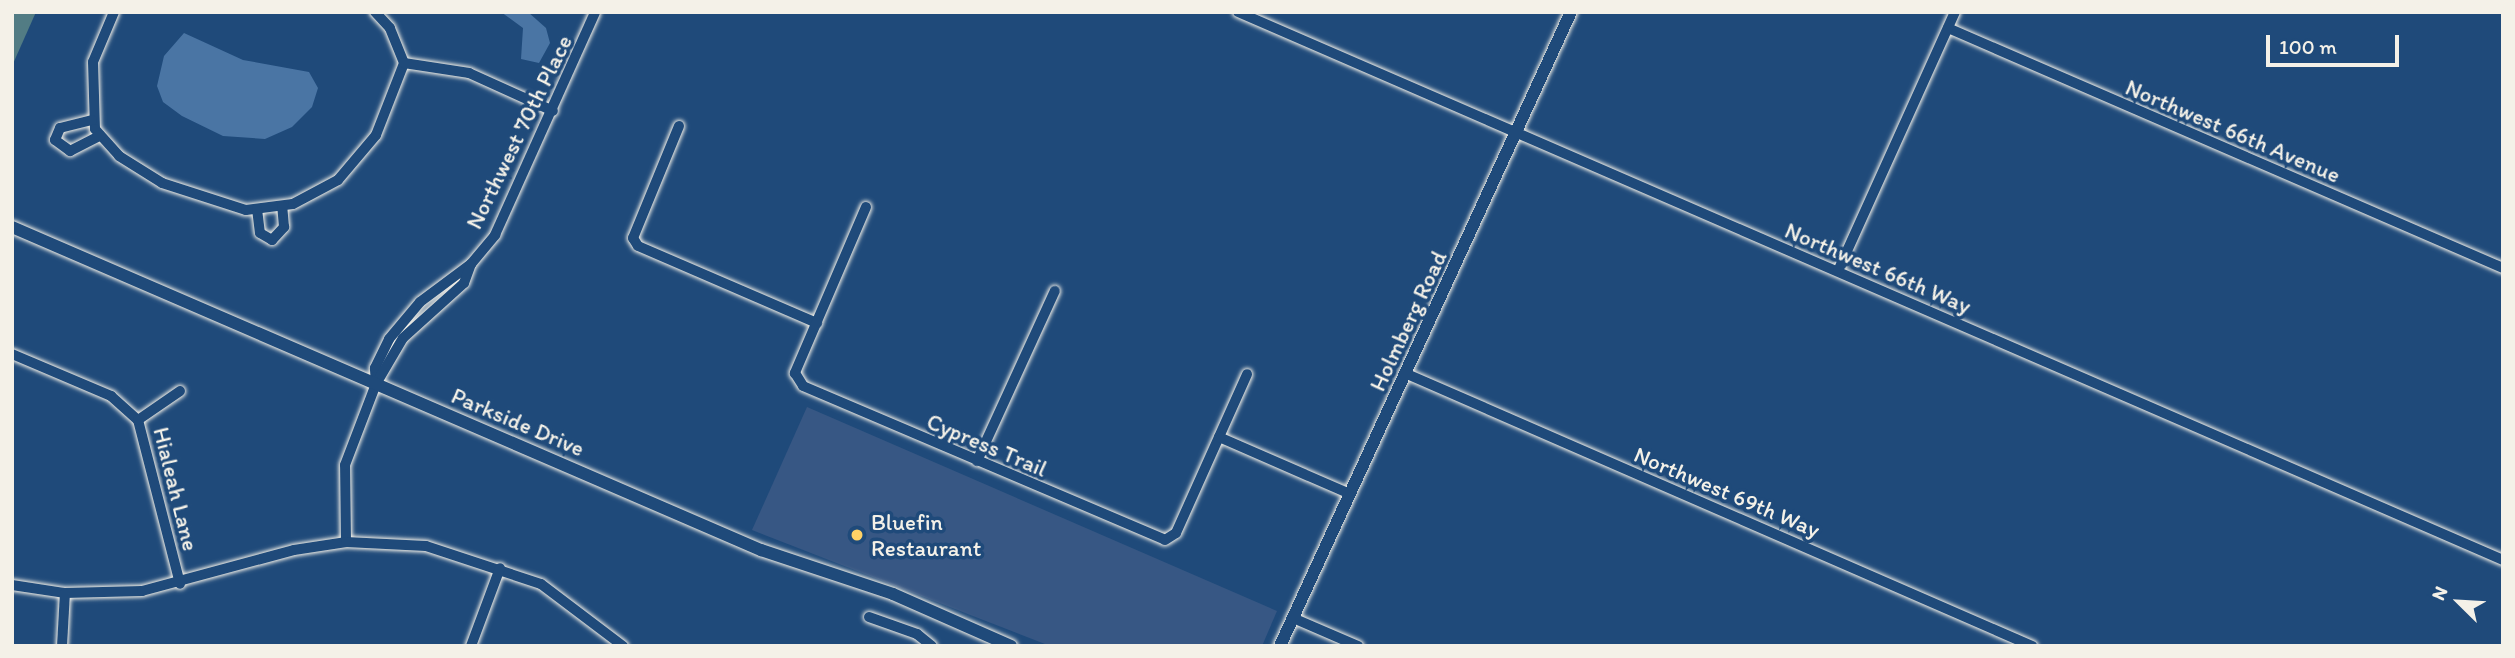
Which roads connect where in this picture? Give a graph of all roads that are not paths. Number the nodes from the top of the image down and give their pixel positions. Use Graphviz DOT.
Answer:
graph roads {
  1 [pos="114,12"];
  2 [pos="375,12"];
  3 [pos="595,12"];
  4 [pos="1238,12"];
  5 [pos="1571,12"];
  6 [pos="1955,12"];
  7 [pos="1948,28"];
  8 [pos="404,63"];
  9 [pos="553,111"];
  10 [pos="679,126"];
  11 [pos="1516,134"];
  12 [pos="277,207"];
  13 [pos="866,207"];
  14 [pos="257,209"];
  15 [pos="12,227"];
  16 [pos="471,264"];
  17 [pos="2503,268"];
  18 [pos="1838,271"];
  19 [pos="443,280"];
  20 [pos="1055,291"];
  21 [pos="453,293"];
  22 [pos="421,302"];
  23 [pos="431,312"];
  24 [pos="817,323"];
  25 [pos="12,354"];
  26 [pos="1247,374"];
  27 [pos="1406,374"];
  28 [pos="376,384"];
  29 [pos="180,391"];
  30 [pos="138,420"];
  31 [pos="1219,437"];
  32 [pos="977,461"];
  33 [pos="1350,494"];
  34 [pos="346,542"];
  35 [pos="2503,560"];
  36 [pos="500,568"];
  37 [pos="180,584"];
  38 [pos="12,585"];
  39 [pos="65,593"];
  40 [pos="869,617"];
  41 [pos="1293,618"];
  42 [pos="62,646"];
  43 [pos="471,646"];
  44 [pos="622,646"];
  45 [pos="932,646"];
  46 [pos="1011,646"];
  47 [pos="1280,646"];
  48 [pos="1358,646"];
  49 [pos="2032,646"];
  1 -- 14 [label="street"];
  2 -- 8 [label="street"];
  3 -- 9 [label="street, Northwest 70th Place"];
  4 -- 11 [label="street, Northwest 66th Way"];
  5 -- 11 [label="street, Holmberg Road"];
  6 -- 7 [label="street"];
  7 -- 17 [label="street, Northwest 66th Avenue"];
  7 -- 18 [label="street"];
  8 -- 9 [label="street"];
  8 -- 12 [label="street"];
  9 -- 16 [label="street, Northwest 70th Place"];
  10 -- 24 [label="street"];
  11 -- 18 [label="street, Northwest 66th Way"];
  11 -- 27 [label="street, Holmberg Road"];
  12 -- 14 [label="street"];
  12 -- 14 [label="street"];
  13 -- 24 [label="street"];
  15 -- 28 [label="street, Parkside Drive"];
  16 -- 19 [label="street, Northwest 70th Place"];
  16 -- 21 [label="street, Northwest 70th Place"];
  18 -- 35 [label="street, Northwest 66th Way"];
  19 -- 21 [label="street"];
  19 -- 22 [label="street, Northwest 70th Place"];
  20 -- 32 [label="street"];
  21 -- 23 [label="street, Northwest 70th Place"];
  22 -- 23 [label="street"];
  22 -- 28 [label="street, Northwest 70th Place"];
  23 -- 28 [label="street, Northwest 70th Place"];
  24 -- 32 [label="street, Cypress Trail"];
  25 -- 30 [label="street, Hialeah Lane"];
  26 -- 31 [label="street"];
  27 -- 33 [label="street, Holmberg Road"];
  27 -- 49 [label="street, Northwest 69th Way"];
  28 -- 34 [label="street"];
  28 -- 46 [label="street, Parkside Drive"];
  29 -- 30 [label="street"];
  30 -- 37 [label="street, Hialeah Lane"];
  31 -- 32 [label="street, Cypress Trail"];
  31 -- 33 [label="street"];
  33 -- 41 [label="street, Holmberg Road"];
  34 -- 36 [label="street"];
  34 -- 37 [label="street"];
  36 -- 43 [label="street"];
  36 -- 44 [label="street"];
  37 -- 39 [label="street"];
  38 -- 39 [label="street"];
  39 -- 42 [label="street"];
  40 -- 45 [label="street"];
  41 -- 47 [label="street, Holmberg Road"];
  41 -- 48 [label="street"];
}
